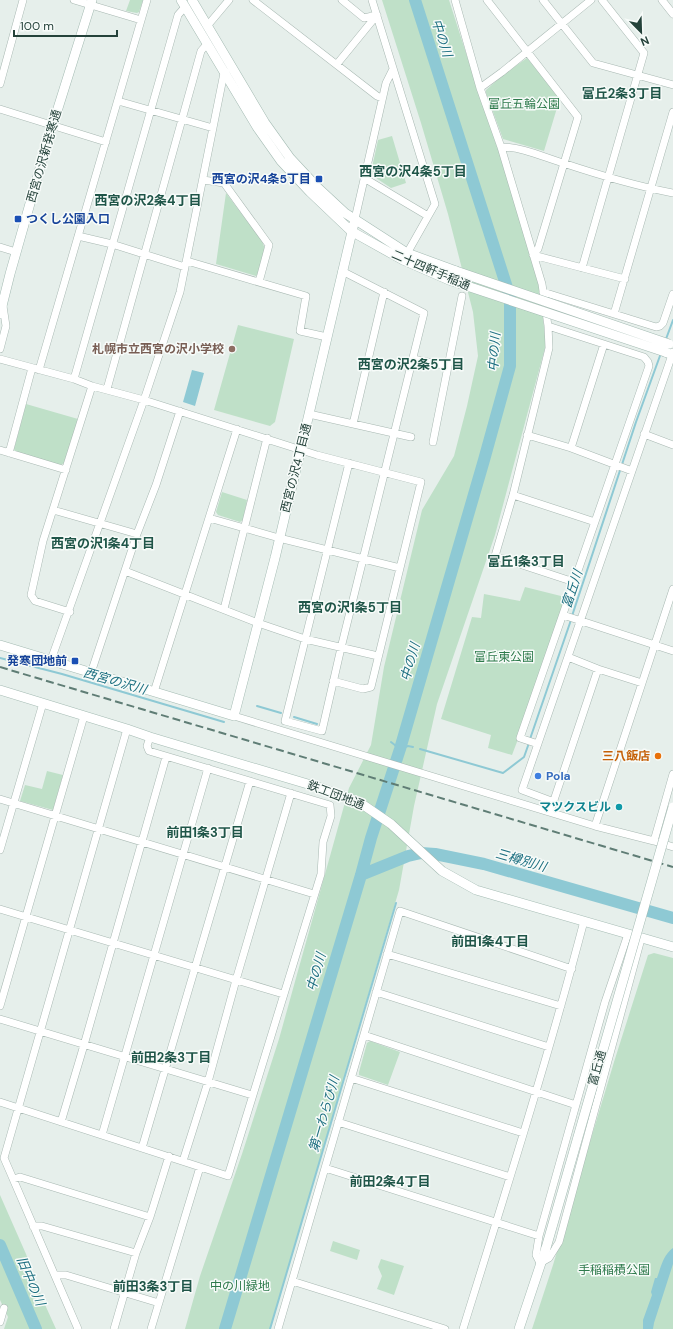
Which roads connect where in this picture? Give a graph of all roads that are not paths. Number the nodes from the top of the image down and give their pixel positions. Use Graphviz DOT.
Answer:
graph roads {
  1 [pos="23,0"];
  2 [pos="74,0"];
  3 [pos="147,0"];
  4 [pos="192,0"];
  5 [pos="228,0"];
  6 [pos="253,0"];
  7 [pos="342,0"];
  8 [pos="372,0"];
  9 [pos="455,0"];
  10 [pos="487,0"];
  11 [pos="543,0"];
  12 [pos="591,0"];
  13 [pos="602,0"];
  14 [pos="662,0"];
  15 [pos="91,2"];
  16 [pos="183,4"];
  17 [pos="673,14"];
  18 [pos="377,15"];
  19 [pos="141,20"];
  20 [pos="562,24"];
  21 [pos="208,25"];
  22 [pos="207,44"];
  23 [pos="528,51"];
  24 [pos="337,64"];
  25 [pos="233,68"];
  26 [pos="393,69"];
  27 [pos="224,73"];
  28 [pos="638,75"];
  29 [pos="0,84"];
  30 [pos="673,84"];
  31 [pos="480,88"];
  32 [pos="382,98"];
  33 [pos="118,102"];
  34 [pos="0,109"];
  35 [pos="150,110"];
  36 [pos="673,112"];
  37 [pos="182,119"];
  38 [pos="52,125"];
  39 [pos="213,128"];
  40 [pos="106,142"];
  41 [pos="501,147"];
  42 [pos="564,164"];
  43 [pos="608,176"];
  44 [pos="364,178"];
  45 [pos="203,180"];
  46 [pos="651,189"];
  47 [pos="673,193"];
  48 [pos="428,216"];
  49 [pos="355,219"];
  50 [pos="351,231"];
  51 [pos="78,236"];
  52 [pos="112,244"];
  53 [pos="0,247"];
  54 [pos="16,252"];
  55 [pos="144,254"];
  56 [pos="533,255"];
  57 [pos="405,257"];
  58 [pos="186,264"];
  59 [pos="582,268"];
  60 [pos="342,271"];
  61 [pos="625,279"];
  62 [pos="259,282"];
  63 [pos="384,292"];
  64 [pos="543,292"];
  65 [pos="673,294"];
  66 [pos="462,296"];
  67 [pos="1,306"];
  68 [pos="0,314"];
  69 [pos="614,314"];
  70 [pos="548,326"];
  71 [pos="327,337"];
  72 [pos="604,344"];
  73 [pos="0,349"];
  74 [pos="671,351"];
  75 [pos="0,359"];
  76 [pos="413,359"];
  77 [pos="448,366"];
  78 [pos="36,369"];
  79 [pos="74,379"];
  80 [pos="92,386"];
  81 [pos="107,389"];
  82 [pos="144,400"];
  83 [pos="180,411"];
  84 [pos="309,414"];
  85 [pos="353,424"];
  86 [pos="237,429"];
  87 [pos="394,433"];
  88 [pos="644,434"];
  89 [pos="527,435"];
  90 [pos="411,437"];
  91 [pos="267,438"];
  92 [pos="433,442"];
  93 [pos="673,445"];
  94 [pos="571,448"];
  95 [pos="0,450"];
  96 [pos="300,450"];
  97 [pos="9,453"];
  98 [pos="349,463"];
  99 [pos="617,465"];
  100 [pos="66,470"];
  101 [pos="630,470"];
  102 [pos="385,473"];
  103 [pos="513,495"];
  104 [pos="53,510"];
  105 [pos="209,518"];
  106 [pos="595,522"];
  107 [pos="101,524"];
  108 [pos="244,529"];
  109 [pos="137,534"];
  110 [pos="279,538"];
  111 [pos="327,550"];
  112 [pos="363,560"];
  113 [pos="400,568"];
  114 [pos="125,571"];
  115 [pos="573,580"];
  116 [pos="673,589"];
  117 [pos="185,594"];
  118 [pos="224,609"];
  119 [pos="70,612"];
  120 [pos="565,616"];
  121 [pos="579,621"];
  122 [pos="258,623"];
  123 [pos="305,639"];
  124 [pos="0,645"];
  125 [pos="654,645"];
  126 [pos="341,648"];
  127 [pos="673,651"];
  128 [pos="378,656"];
  129 [pos="568,657"];
  130 [pos="52,660"];
  131 [pos="598,669"];
  132 [pos="91,673"];
  133 [pos="333,681"];
  134 [pos="642,683"];
  135 [pos="0,692"];
  136 [pos="154,692"];
  137 [pos="43,703"];
  138 [pos="84,716"];
  139 [pos="234,716"];
  140 [pos="127,729"];
  141 [pos="150,737"];
  142 [pos="537,744"];
  143 [pos="166,757"];
  144 [pos="208,768"];
  145 [pos="673,774"];
  146 [pos="250,781"];
  147 [pos="290,793"];
  148 [pos="0,799"];
  149 [pos="554,802"];
  150 [pos="14,803"];
  151 [pos="673,807"];
  152 [pos="550,812"];
  153 [pos="54,816"];
  154 [pos="595,826"];
  155 [pos="98,829"];
  156 [pos="673,838"];
  157 [pos="654,841"];
  158 [pos="141,843"];
  159 [pos="672,847"];
  160 [pos="0,850"];
  161 [pos="183,855"];
  162 [pos="224,867"];
  163 [pos="266,880"];
  164 [pos="314,894"];
  165 [pos="0,909"];
  166 [pos="25,916"];
  167 [pos="584,921"];
  168 [pos="69,930"];
  169 [pos="628,934"];
  170 [pos="641,939"];
  171 [pos="113,943"];
  172 [pos="673,947"];
  173 [pos="387,954"];
  174 [pos="155,955"];
  175 [pos="195,968"];
  176 [pos="572,969"];
  177 [pos="236,980"];
  178 [pos="376,992"];
  179 [pos="283,994"];
  180 [pos="0,1006"];
  181 [pos="561,1006"];
  182 [pos="0,1019"];
  183 [pos="40,1032"];
  184 [pos="364,1035"];
  185 [pos="84,1045"];
  186 [pos="548,1047"];
  187 [pos="124,1057"];
  188 [pos="166,1070"];
  189 [pos="351,1078"];
  190 [pos="208,1082"];
  191 [pos="536,1091"];
  192 [pos="252,1095"];
  193 [pos="0,1102"];
  194 [pos="576,1105"];
  195 [pos="18,1108"];
  196 [pos="61,1122"];
  197 [pos="338,1122"];
  198 [pos="523,1133"];
  199 [pos="102,1135"];
  200 [pos="142,1148"];
  201 [pos="169,1156"];
  202 [pos="183,1161"];
  203 [pos="200,1167"];
  204 [pos="325,1168"];
  205 [pos="510,1177"];
  206 [pos="13,1179"];
  207 [pos="150,1216"];
  208 [pos="496,1223"];
  209 [pos="33,1226"];
  210 [pos="539,1236"];
  211 [pos="136,1253"];
  212 [pos="540,1263"];
  213 [pos="55,1275"];
  214 [pos="292,1281"];
  215 [pos="124,1292"];
  216 [pos="159,1303"];
  217 [pos="4,1308"];
  218 [pos="0,1322"];
  219 [pos="78,1329"];
  220 [pos="114,1329"];
  221 [pos="151,1329"];
  222 [pos="278,1329"];
  223 [pos="445,1329"];
  224 [pos="463,1329"];
  225 [pos="519,1329"];
  1 -- 29 [label="street"];
  2 -- 15 [label="street"];
  3 -- 19 [label="street"];
  4 -- 21 [label="street, 二十四軒手稲通"];
  5 -- 21 [label="street"];
  6 -- 24 [label="street"];
  7 -- 18 [label="street"];
  8 -- 18 [label="street"];
  9 -- 31 [label="street"];
  10 -- 23 [label="street"];
  11 -- 20 [label="street"];
  12 -- 20 [label="street"];
  13 -- 28 [label="street"];
  14 -- 17 [label="street"];
  15 -- 19 [label="street"];
  15 -- 38 [label="street, 西宮の沢新発寒通"];
  16 -- 22 [label="street, 二十四軒手稲通"];
  16 -- 35 [label="street"];
  18 -- 24 [label="street"];
  18 -- 26 [label="street"];
  19 -- 33 [label="street"];
  20 -- 23 [label="street"];
  20 -- 28 [label="street"];
  21 -- 25 [label="street, 二十四軒手稲通"];
  22 -- 27 [label="street, 二十四軒手稲通"];
  22 -- 37 [label="street"];
  23 -- 31 [label="street"];
  23 -- 42 [label="street"];
  24 -- 32 [label="street"];
  25 -- 27 [label="street"];
  25 -- 49 [label="street, 二十四軒手稲通"];
  26 -- 32 [label="street"];
  26 -- 48 [label="street"];
  27 -- 39 [label="street"];
  27 -- 50 [label="street, 二十四軒手稲通"];
  28 -- 30 [label="street"];
  28 -- 43 [label="street"];
  31 -- 41 [label="street"];
  32 -- 44 [label="street"];
  33 -- 35 [label="street"];
  33 -- 40 [label="street"];
  34 -- 38 [label="street"];
  35 -- 37 [label="street"];
  35 -- 52 [label="street"];
  36 -- 46 [label="street"];
  37 -- 39 [label="street"];
  37 -- 55 [label="street"];
  38 -- 40 [label="street"];
  38 -- 54 [label="street, 西宮の沢新発寒通"];
  39 -- 45 [label="street"];
  40 -- 51 [label="street"];
  41 -- 42 [label="street"];
  41 -- 56 [label="street"];
  42 -- 43 [label="street"];
  42 -- 56 [label="street"];
  43 -- 46 [label="street"];
  43 -- 59 [label="street"];
  44 -- 48 [label="street"];
  44 -- 49 [label="street"];
  45 -- 58 [label="street"];
  45 -- 62 [label="street"];
  46 -- 47 [label="street"];
  46 -- 61 [label="street"];
  48 -- 57 [label="street"];
  49 -- 50 [label="street, 西宮の沢4丁目通"];
  49 -- 57 [label="street, 二十四軒手稲通"];
  50 -- 57 [label="street, 二十四軒手稲通"];
  50 -- 60 [label="street, 西宮の沢4丁目通"];
  51 -- 52 [label="street"];
  51 -- 78 [label="street"];
  52 -- 55 [label="street"];
  52 -- 79 [label="street"];
  53 -- 54 [label="street"];
  54 -- 67 [label="street, 西宮の沢新発寒通"];
  55 -- 58 [label="street"];
  55 -- 81 [label="street"];
  56 -- 59 [label="street"];
  56 -- 64 [label="street"];
  57 -- 74 [label="street, 二十四軒手稲通, bridge"];
  57 -- 74 [label="street, 二十四軒手稲通, bridge"];
  58 -- 62 [label="street"];
  58 -- 82 [label="street"];
  59 -- 61 [label="street"];
  60 -- 63 [label="street"];
  60 -- 71 [label="street, 西宮の沢4丁目通"];
  61 -- 69 [label="street"];
  62 -- 71 [label="street"];
  63 -- 76 [label="street"];
  63 -- 85 [label="street"];
  64 -- 69 [label="street"];
  64 -- 70 [label="street"];
  65 -- 69 [label="street"];
  66 -- 77 [label="street"];
  67 -- 68 [label="street, 西宮の沢新発寒通"];
  67 -- 73 [label="street"];
  70 -- 72 [label="street"];
  70 -- 89 [label="street"];
  71 -- 84 [label="street, 西宮の沢4丁目通"];
  72 -- 94 [label="street"];
  72 -- 99 [label="street"];
  74 -- 88 [label="street"];
  75 -- 78 [label="street"];
  76 -- 77 [label="street"];
  76 -- 87 [label="street"];
  77 -- 92 [label="street"];
  78 -- 79 [label="street"];
  78 -- 97 [label="street"];
  79 -- 80 [label="street"];
  80 -- 81 [label="street"];
  80 -- 100 [label="street"];
  81 -- 82 [label="street"];
  82 -- 83 [label="street"];
  82 -- 107 [label="street"];
  83 -- 86 [label="street"];
  83 -- 109 [label="street"];
  84 -- 85 [label="street"];
  84 -- 96 [label="street, 西宮の沢4丁目通"];
  85 -- 87 [label="street"];
  86 -- 91 [label="street"];
  86 -- 105 [label="street"];
  87 -- 90 [label="street"];
  87 -- 102 [label="street"];
  88 -- 93 [label="street"];
  88 -- 101 [label="street"];
  89 -- 94 [label="street"];
  89 -- 103 [label="street"];
  91 -- 96 [label="street"];
  91 -- 108 [label="street"];
  94 -- 99 [label="street"];
  95 -- 97 [label="street"];
  96 -- 98 [label="street"];
  96 -- 110 [label="street, 西宮の沢4丁目通"];
  97 -- 100 [label="street"];
  98 -- 102 [label="street"];
  98 -- 111 [label="street"];
  99 -- 101 [label="street"];
  99 -- 106 [label="street"];
  100 -- 104 [label="street"];
  101 -- 121 [label="street"];
  102 -- 112 [label="street"];
  102 -- 113 [label="street"];
  103 -- 106 [label="street"];
  103 -- 115 [label="street"];
  104 -- 107 [label="street"];
  104 -- 119 [label="street"];
  105 -- 108 [label="street"];
  105 -- 117 [label="street"];
  106 -- 115 [label="street"];
  107 -- 109 [label="street"];
  107 -- 119 [label="street"];
  108 -- 110 [label="street"];
  108 -- 118 [label="street"];
  109 -- 114 [label="street"];
  110 -- 111 [label="street"];
  110 -- 122 [label="street, 西宮の沢4丁目通"];
  111 -- 112 [label="street"];
  111 -- 123 [label="street"];
  112 -- 113 [label="street"];
  112 -- 126 [label="street"];
  113 -- 128 [label="street"];
  114 -- 117 [label="street"];
  114 -- 132 [label="street"];
  115 -- 120 [label="street"];
  116 -- 125 [label="street"];
  117 -- 118 [label="street"];
  117 -- 136 [label="street"];
  118 -- 122 [label="street"];
  119 -- 130 [label="street"];
  120 -- 121 [label="street"];
  120 -- 142 [label="street"];
  121 -- 125 [label="street"];
  121 -- 129 [label="street"];
  122 -- 123 [label="street"];
  122 -- 139 [label="street, 西宮の沢4丁目通"];
  123 -- 126 [label="street"];
  123 -- 133 [label="street"];
  124 -- 130 [label="street"];
  125 -- 127 [label="street"];
  125 -- 134 [label="street"];
  126 -- 128 [label="street"];
  126 -- 133 [label="street"];
  128 -- 133 [label="street"];
  129 -- 131 [label="street"];
  129 -- 142 [label="street"];
  130 -- 132 [label="street"];
  131 -- 134 [label="street"];
  131 -- 149 [label="street"];
  132 -- 136 [label="street"];
  134 -- 154 [label="street"];
  135 -- 137 [label="street, 鉄工団地通"];
  136 -- 139 [label="street"];
  137 -- 138 [label="street, 鉄工団地通"];
  137 -- 150 [label="street"];
  138 -- 140 [label="street, 鉄工団地通"];
  138 -- 153 [label="street"];
  139 -- 152 [label="street"];
  140 -- 141 [label="street, 鉄工団地通"];
  140 -- 155 [label="street"];
  141 -- 143 [label="street"];
  141 -- 167 [label="street, 鉄工団地通"];
  142 -- 149 [label="street"];
  143 -- 144 [label="street"];
  143 -- 158 [label="street"];
  144 -- 146 [label="street"];
  144 -- 161 [label="street"];
  145 -- 157 [label="street"];
  146 -- 147 [label="street"];
  146 -- 162 [label="street"];
  147 -- 163 [label="street"];
  147 -- 164 [label="street"];
  148 -- 150 [label="street"];
  149 -- 152 [label="street"];
  150 -- 153 [label="street"];
  150 -- 160 [label="street"];
  151 -- 212 [label="street, 富丘通, bridge"];
  152 -- 154 [label="street"];
  153 -- 155 [label="street"];
  153 -- 166 [label="street"];
  154 -- 157 [label="street"];
  155 -- 158 [label="street"];
  155 -- 168 [label="street"];
  156 -- 159 [label="street"];
  157 -- 159 [label="street"];
  158 -- 161 [label="street"];
  158 -- 171 [label="street"];
  161 -- 162 [label="street"];
  161 -- 174 [label="street"];
  162 -- 163 [label="street"];
  162 -- 175 [label="street"];
  163 -- 164 [label="street"];
  163 -- 177 [label="street"];
  164 -- 179 [label="street"];
  165 -- 166 [label="street"];
  166 -- 168 [label="street"];
  166 -- 180 [label="street"];
  167 -- 169 [label="street, 鉄工団地通"];
  167 -- 176 [label="street"];
  168 -- 171 [label="street"];
  168 -- 183 [label="street"];
  169 -- 170 [label="street, 鉄工団地通"];
  169 -- 194 [label="street"];
  170 -- 172 [label="street, 鉄工団地通"];
  170 -- 212 [label="street"];
  171 -- 174 [label="street"];
  171 -- 185 [label="street"];
  173 -- 176 [label="street"];
  173 -- 178 [label="street"];
  173 -- 181 [label="street"];
  174 -- 175 [label="street"];
  174 -- 187 [label="street"];
  175 -- 177 [label="street"];
  175 -- 188 [label="street"];
  176 -- 181 [label="street"];
  177 -- 179 [label="street"];
  177 -- 190 [label="street"];
  178 -- 184 [label="street"];
  178 -- 186 [label="street"];
  179 -- 192 [label="street"];
  181 -- 186 [label="street"];
  182 -- 183 [label="street"];
  183 -- 185 [label="street"];
  183 -- 195 [label="street"];
  184 -- 189 [label="street"];
  184 -- 191 [label="street"];
  185 -- 187 [label="street"];
  185 -- 196 [label="street"];
  186 -- 191 [label="street"];
  187 -- 188 [label="street"];
  187 -- 199 [label="street"];
  188 -- 190 [label="street"];
  188 -- 200 [label="street"];
  189 -- 197 [label="street"];
  189 -- 198 [label="street"];
  190 -- 192 [label="street"];
  190 -- 202 [label="street"];
  191 -- 194 [label="street"];
  191 -- 198 [label="street"];
  192 -- 203 [label="street"];
  193 -- 195 [label="street"];
  194 -- 210 [label="street"];
  195 -- 196 [label="street"];
  195 -- 206 [label="street"];
  196 -- 199 [label="street"];
  197 -- 204 [label="street"];
  197 -- 205 [label="street"];
  198 -- 205 [label="street"];
  199 -- 200 [label="street"];
  200 -- 201 [label="street"];
  201 -- 202 [label="street"];
  201 -- 207 [label="street"];
  202 -- 203 [label="street"];
  203 -- 216 [label="street"];
  204 -- 208 [label="street"];
  204 -- 214 [label="street"];
  205 -- 208 [label="street"];
  206 -- 207 [label="street"];
  206 -- 209 [label="street"];
  207 -- 211 [label="street"];
  208 -- 210 [label="street"];
  208 -- 224 [label="street"];
  209 -- 211 [label="street"];
  209 -- 213 [label="street"];
  210 -- 212 [label="street"];
  211 -- 215 [label="street"];
  212 -- 225 [label="street, 富丘通"];
  213 -- 215 [label="street"];
  213 -- 219 [label="street"];
  214 -- 222 [label="street"];
  214 -- 223 [label="street"];
  215 -- 216 [label="street"];
  215 -- 220 [label="street"];
  216 -- 221 [label="street"];
  217 -- 218 [label="street"];
}
